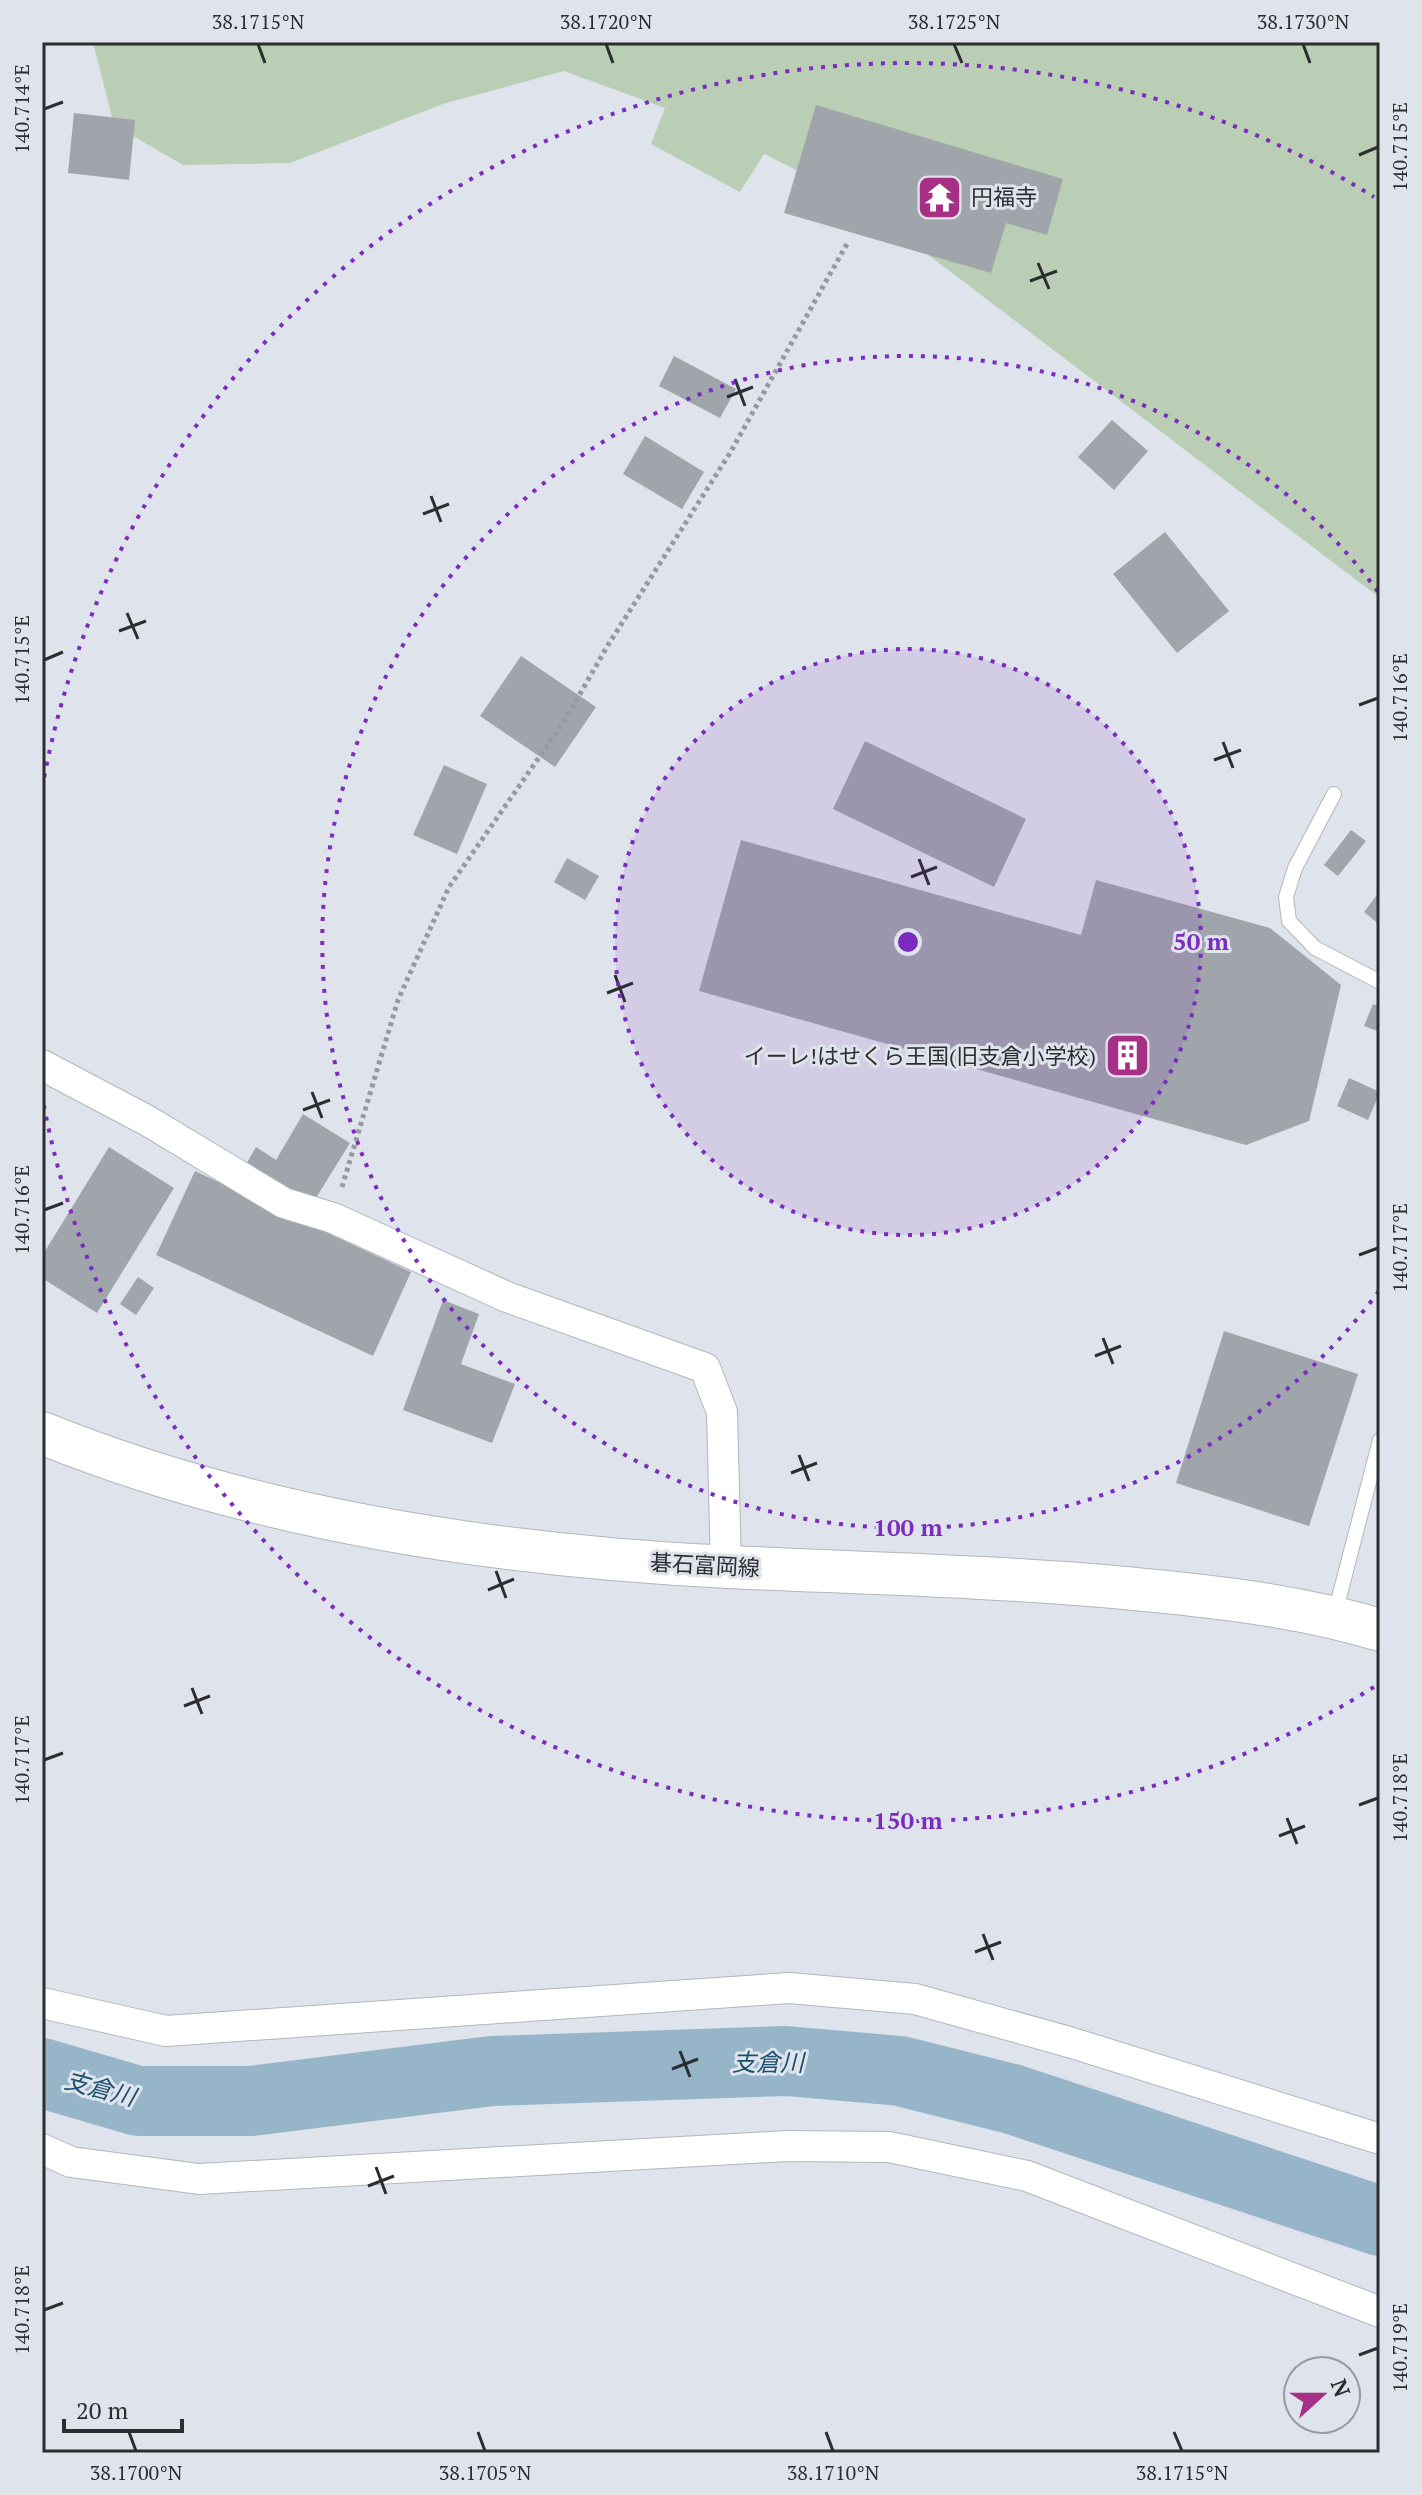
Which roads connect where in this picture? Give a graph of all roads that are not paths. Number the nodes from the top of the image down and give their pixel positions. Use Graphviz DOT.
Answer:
graph roads {
  1 [pos="1334,794"];
  2 [pos="1380,982"];
  3 [pos="42,1065"];
  4 [pos="42,1433"];
  5 [pos="1380,1440"];
  6 [pos="726,1567"];
  7 [pos="1334,1616"];
  8 [pos="1380,1630"];
  9 [pos="42,2003"];
  10 [pos="1380,2139"];
  11 [pos="42,2149"];
  12 [pos="1380,2312"];
  1 -- 2 [label="lane"];
  3 -- 6 [label="street"];
  4 -- 6 [label="main road, 碁石富岡線"];
  5 -- 7 [label="lane"];
  6 -- 7 [label="main road, 碁石富岡線"];
  7 -- 8 [label="main road, 碁石富岡線"];
  9 -- 10 [label="street"];
  11 -- 12 [label="street"];
}
